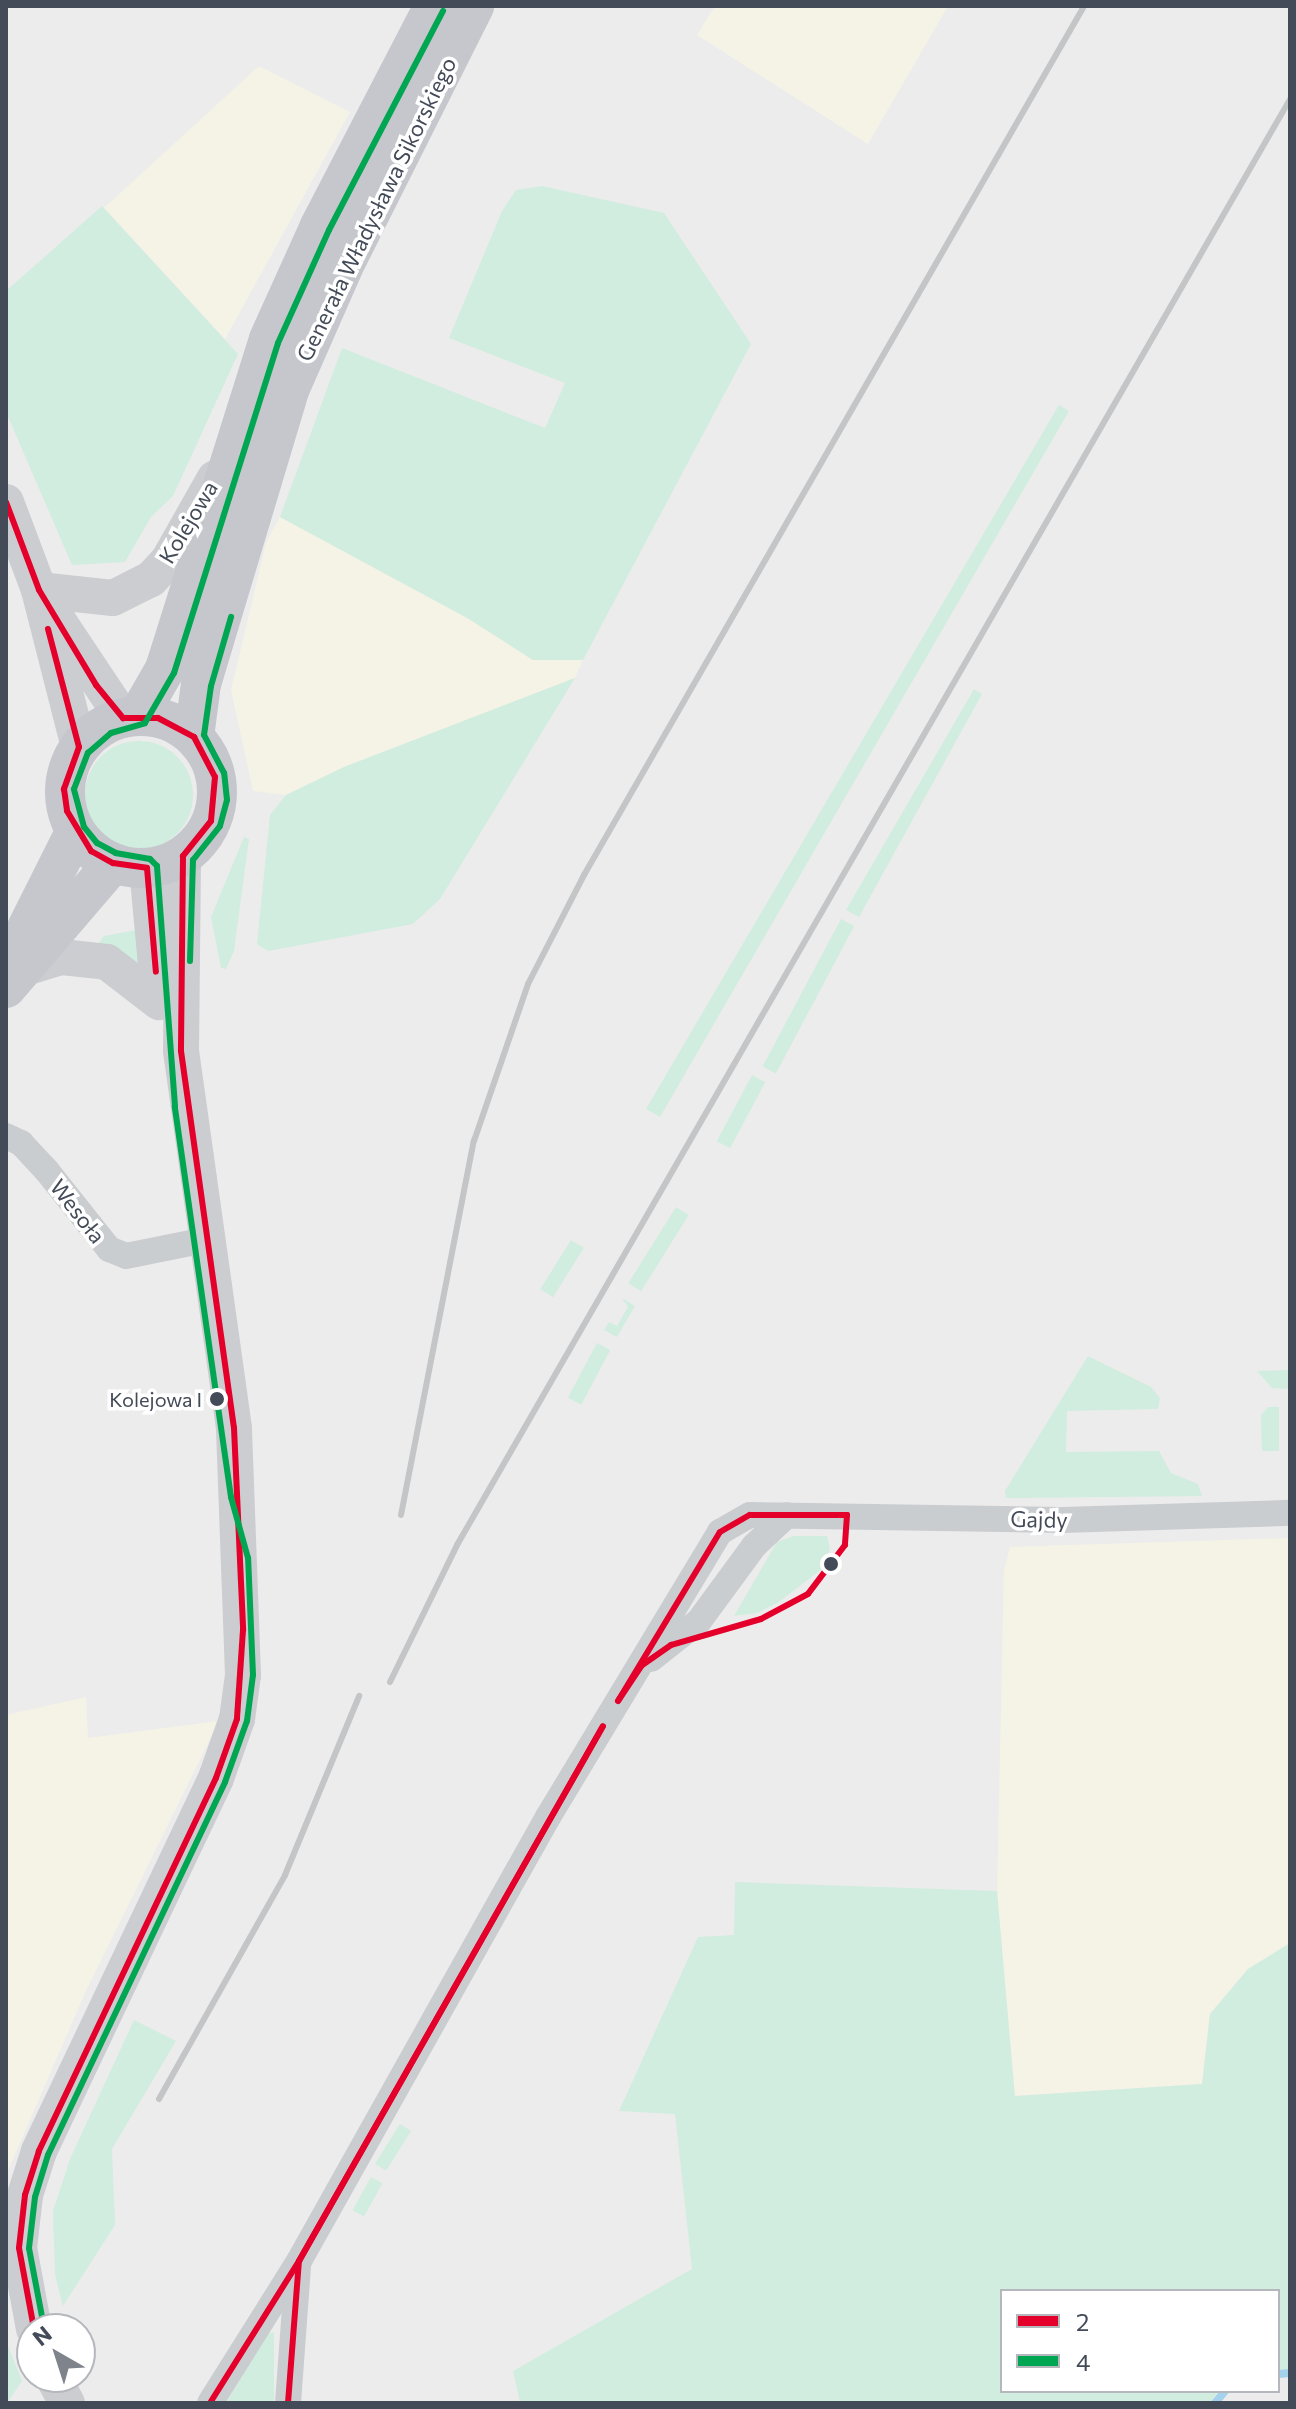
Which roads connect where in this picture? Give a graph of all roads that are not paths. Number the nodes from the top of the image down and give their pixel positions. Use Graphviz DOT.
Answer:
graph roads {
  1 [pos="434,6"];
  2 [pos="474,6"];
  3 [pos="234,445"];
  4 [pos="6,502"];
  5 [pos="39,590"];
  6 [pos="131,717"];
  7 [pos="194,737"];
  8 [pos="79,747"];
  9 [pos="75,832"];
  10 [pos="147,863"];
  11 [pos="12,975"];
  12 [pos="159,1002"];
  13 [pos="6,1136"];
  14 [pos="198,1242"];
  15 [pos="1290,1513"];
  16 [pos="787,1515"];
  17 [pos="642,1665"];
  18 [pos="299,2261"];
  19 [pos="31,2313"];
  20 [pos="210,2403"];
  21 [pos="288,2403"];
  1 -- 3 [label="main road, Generała Władysława Sikorskiego"];
  2 -- 7 [label="main road, Generała Władysława Sikorskiego"];
  3 -- 5 [label="street, Kolejowa"];
  3 -- 6 [label="main road, Generała Władysława Sikorskiego"];
  4 -- 5 [label="street"];
  5 -- 6 [label="street"];
  5 -- 8 [label="street"];
  6 -- 7 [label="main road"];
  6 -- 8 [label="main road"];
  7 -- 10 [label="main road"];
  8 -- 9 [label="main road"];
  9 -- 10 [label="main road"];
  9 -- 11 [label="main road"];
  10 -- 11 [label="main road"];
  10 -- 12 [label="street"];
  10 -- 14 [label="street"];
  11 -- 12 [label="street"];
  12 -- 14 [label="street"];
  13 -- 14 [label="street, Wesoła"];
  14 -- 19 [label="street"];
  15 -- 16 [label="street, Gajdy"];
  16 -- 17 [label="street"];
  16 -- 17 [label="street, Gajdy"];
  17 -- 18 [label="street, Gajdy"];
  18 -- 20 [label="street, Gajdy"];
  18 -- 21 [label="street"];
}
